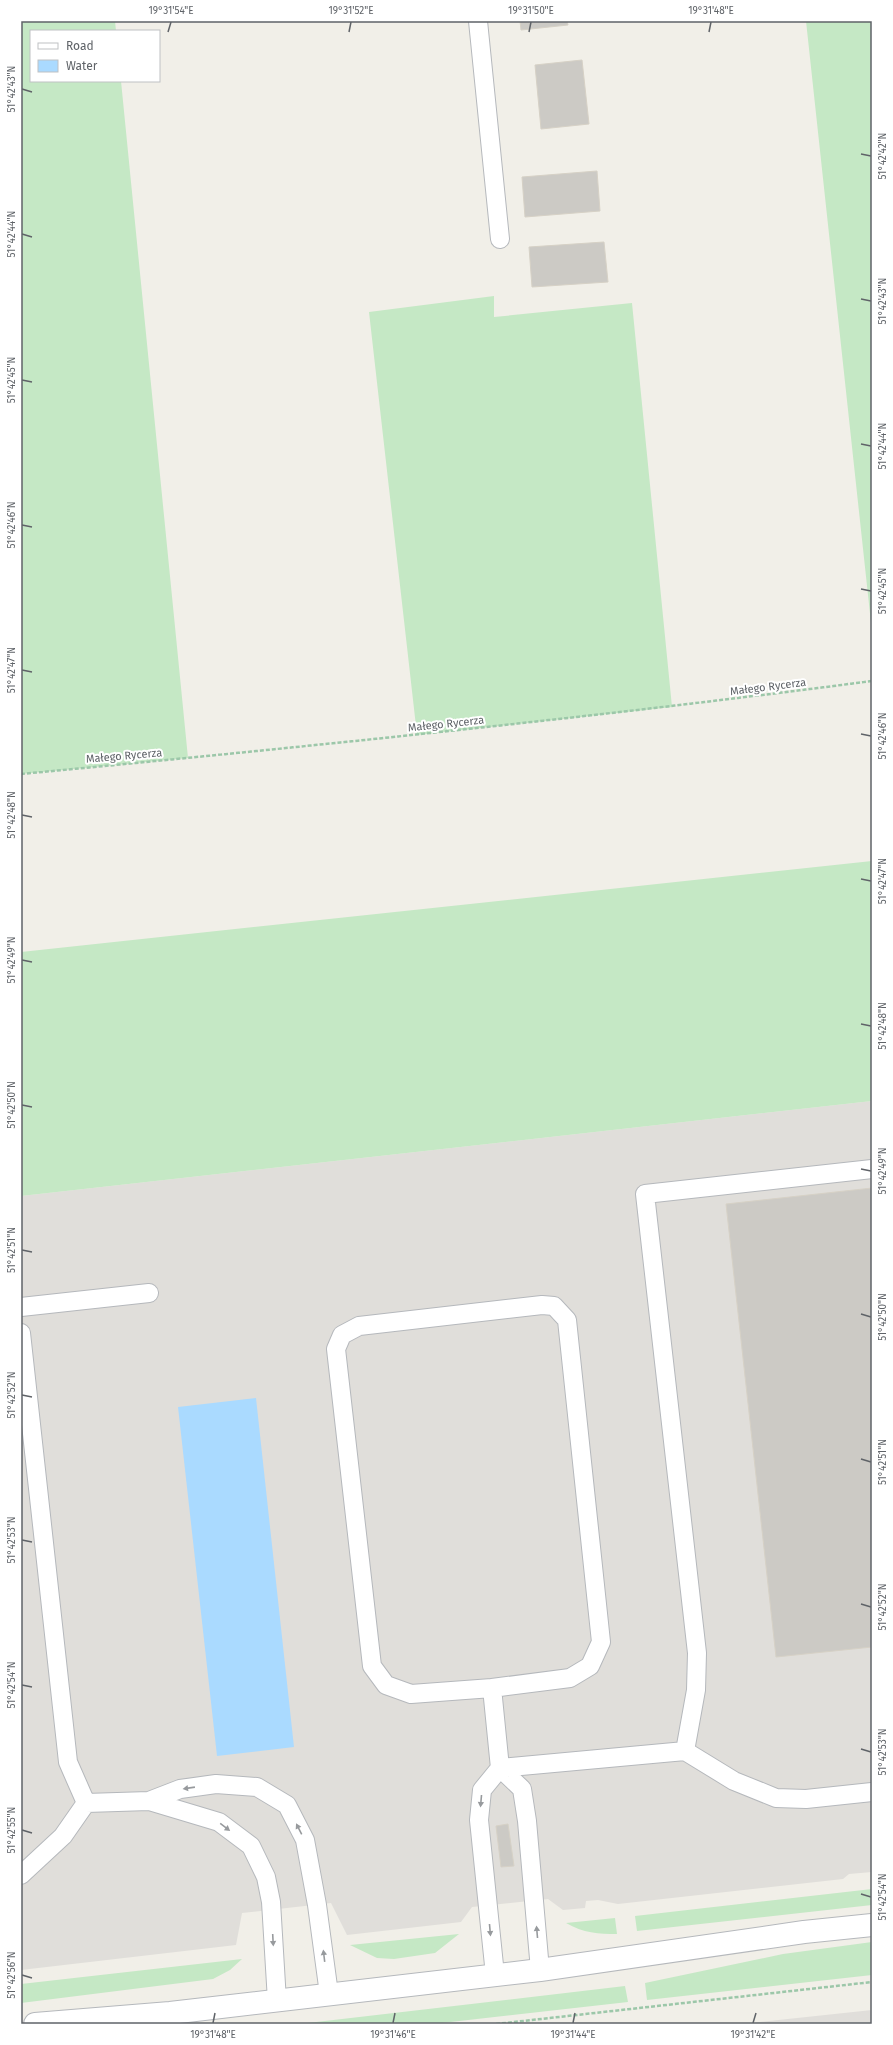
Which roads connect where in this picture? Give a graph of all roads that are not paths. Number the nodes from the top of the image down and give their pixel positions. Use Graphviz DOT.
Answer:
graph roads {
  1 [pos="478,21"];
  2 [pos="500,239"];
  3 [pos="872,1169"];
  4 [pos="149,1293"];
  5 [pos="21,1307"];
  6 [pos="21,1333"];
  7 [pos="492,1688"];
  8 [pos="685,1751"];
  9 [pos="500,1768"];
  10 [pos="872,1792"];
  11 [pos="149,1801"];
  12 [pos="86,1803"];
  13 [pos="21,1875"];
  14 [pos="872,1925"];
  15 [pos="540,1970"];
  16 [pos="495,1975"];
  17 [pos="329,1994"];
  18 [pos="277,2001"];
  19 [pos="65,2023"];
  20 [pos="35,2024"];
  1 -- 2 [label="lane"];
  3 -- 8 [label="lane"];
  4 -- 5 [label="lane"];
  6 -- 12 [label="lane"];
  7 -- 7 [label="lane"];
  7 -- 9 [label="lane"];
  8 -- 9 [label="lane"];
  8 -- 10 [label="lane"];
  15 -- 9 [label="lane, one-way"];
  9 -- 16 [label="lane, one-way"];
  11 -- 12 [label="lane"];
  17 -- 11 [label="lane, one-way"];
  11 -- 18 [label="lane, one-way"];
  12 -- 13 [label="lane"];
  14 -- 15 [label="street"];
  15 -- 16 [label="street"];
  16 -- 17 [label="street"];
  17 -- 18 [label="street"];
  18 -- 19 [label="street"];
  19 -- 20 [label="street"];
}
